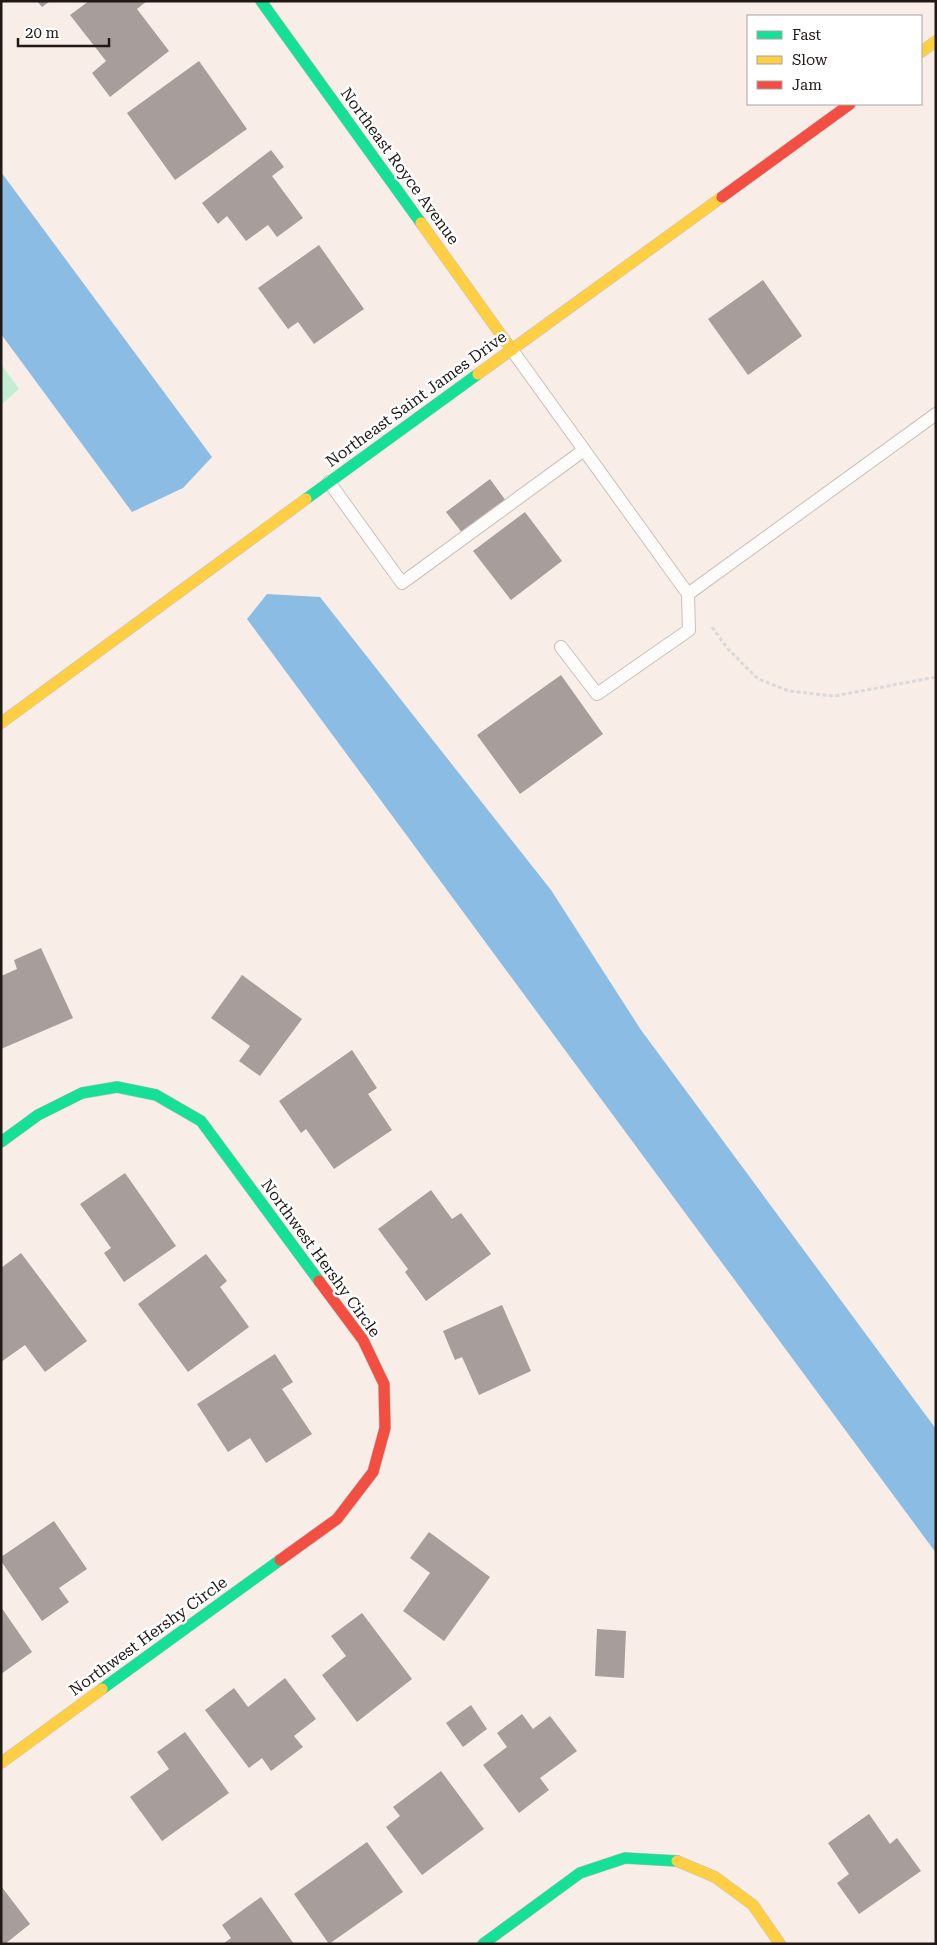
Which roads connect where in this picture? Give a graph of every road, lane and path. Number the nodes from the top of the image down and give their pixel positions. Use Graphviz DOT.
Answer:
graph roads {
  1 [pos="261,1"];
  2 [pos="936,41"];
  3 [pos="922,51"];
  4 [pos="849,105"];
  5 [pos="512,350"];
  6 [pos="936,414"];
  7 [pos="584,450"];
  8 [pos="329,482"];
  9 [pos="688,594"];
  10 [pos="561,647"];
  11 [pos="936,677"];
  12 [pos="1,723"];
  13 [pos="1,1142"];
  14 [pos="1,1763"];
  15 [pos="483,1944"];
  16 [pos="780,1944"];
  1 -- 5 [label="street, Northeast Royce Avenue"];
  2 -- 3 [label="street"];
  4 -- 5 [label="street, Northeast Saint James Drive"];
  5 -- 7 [label="lane"];
  5 -- 8 [label="street, Northeast Saint James Drive"];
  6 -- 9 [label="lane"];
  7 -- 8 [label="lane"];
  7 -- 9 [label="lane"];
  8 -- 12 [label="street, Northeast Saint James Drive"];
  9 -- 10 [label="lane"];
  9 -- 11 [label="path"];
  13 -- 14 [label="street, Northwest Hershy Circle"];
  15 -- 16 [label="street"];
}
